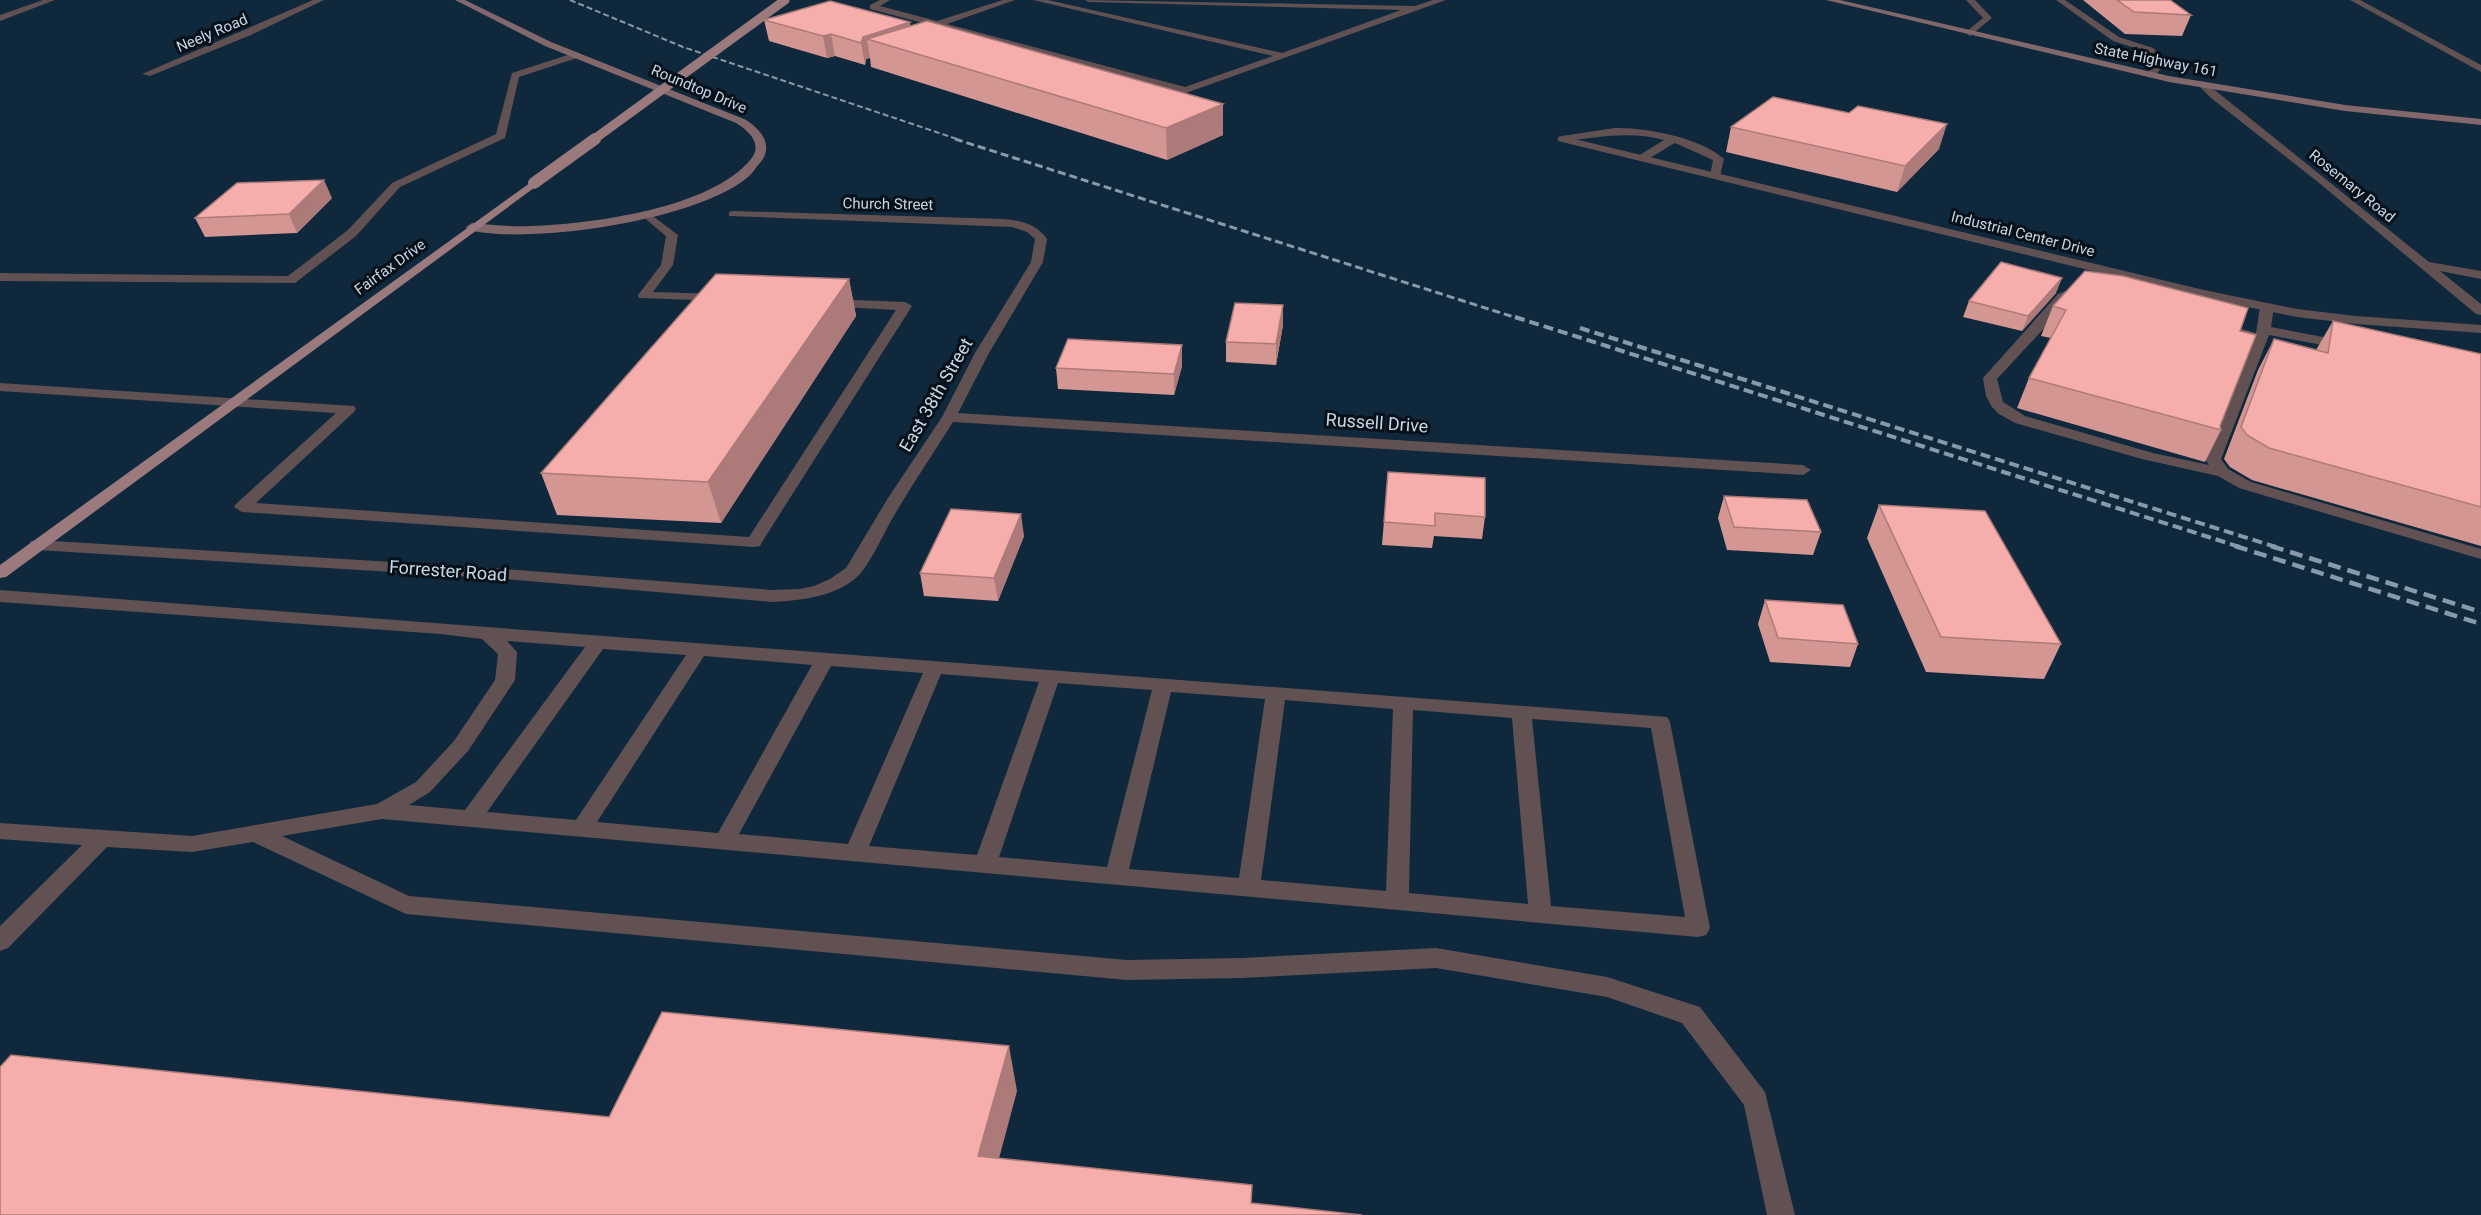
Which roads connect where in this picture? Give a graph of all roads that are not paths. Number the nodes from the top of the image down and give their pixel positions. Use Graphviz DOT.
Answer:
graph roads {
  1 [pos="51,0"];
  2 [pos="320,0"];
  3 [pos="459,0"];
  4 [pos="785,0"];
  5 [pos="886,0"];
  6 [pos="1011,0"];
  7 [pos="1037,0"];
  8 [pos="1089,0"];
  9 [pos="1442,0"];
  10 [pos="1830,0"];
  11 [pos="1971,0"];
  12 [pos="2060,0"];
  13 [pos="2354,0"];
  14 [pos="1415,8"];
  15 [pos="0,18"];
  16 [pos="938,24"];
  17 [pos="968,32"];
  18 [pos="1970,33"];
  19 [pos="946,39"];
  20 [pos="577,55"];
  21 [pos="1285,56"];
  22 [pos="2481,69"];
  23 [pos="147,75"];
  24 [pos="2151,75"];
  25 [pos="2204,85"];
  26 [pos="2481,122"];
  27 [pos="1673,140"];
  28 [pos="1642,158"];
  29 [pos="1714,176"];
  30 [pos="646,214"];
  31 [pos="733,214"];
  32 [pos="472,227"];
  33 [pos="1039,235"];
  34 [pos="2423,264"];
  35 [pos="2481,275"];
  36 [pos="0,277"];
  37 [pos="2079,293"];
  38 [pos="739,299"];
  39 [pos="810,302"];
  40 [pos="2267,307"];
  41 [pos="2481,311"];
  42 [pos="2215,326"];
  43 [pos="2481,329"];
  44 [pos="2262,334"];
  45 [pos="2355,348"];
  46 [pos="0,387"];
  47 [pos="235,401"];
  48 [pos="949,417"];
  49 [pos="1803,470"];
  50 [pos="2222,472"];
  51 [pos="38,545"];
  52 [pos="2481,554"];
  53 [pos="5,565"];
  54 [pos="853,571"];
  55 [pos="0,596"];
  56 [pos="487,634"];
  57 [pos="598,643"];
  58 [pos="699,649"];
  59 [pos="825,659"];
  60 [pos="936,667"];
  61 [pos="1051,676"];
  62 [pos="1163,684"];
  63 [pos="1276,693"];
  64 [pos="1403,702"];
  65 [pos="1521,711"];
  66 [pos="382,811"];
  67 [pos="470,819"];
  68 [pos="582,828"];
  69 [pos="0,831"];
  70 [pos="255,833"];
  71 [pos="102,838"];
  72 [pos="724,841"];
  73 [pos="855,853"];
  74 [pos="986,865"];
  75 [pos="1116,876"];
  76 [pos="1249,888"];
  77 [pos="1397,901"];
  78 [pos="1539,914"];
  79 [pos="0,941"];
  80 [pos="1780,1215"];
  1 -- 15 [label="street"];
  2 -- 23 [label="street, Neely Road"];
  3 -- 20 [label="street, Roundtop Drive"];
  4 -- 32 [label="main road, Fairfax Drive, bridge"];
  5 -- 16 [label="street"];
  6 -- 16 [label="street"];
  7 -- 21 [label="street"];
  8 -- 14 [label="street"];
  9 -- 14 [label="street"];
  10 -- 18 [label="street, State Highway 161"];
  11 -- 18 [label="street"];
  12 -- 24 [label="street"];
  13 -- 22 [label="street"];
  14 -- 21 [label="street"];
  16 -- 17 [label="street"];
  17 -- 19 [label="street"];
  17 -- 21 [label="street"];
  18 -- 24 [label="street, State Highway 161"];
  20 -- 30 [label="street, Roundtop Drive"];
  20 -- 36 [label="street"];
  24 -- 25 [label="street, State Highway 161"];
  25 -- 26 [label="street, State Highway 161"];
  25 -- 34 [label="street, Rosemary Road"];
  27 -- 28 [label="street"];
  27 -- 28 [label="street, Industrial Center Drive"];
  27 -- 29 [label="street"];
  28 -- 29 [label="street, Industrial Center Drive"];
  29 -- 40 [label="street, Industrial Center Drive"];
  30 -- 32 [label="street, Roundtop Drive"];
  30 -- 38 [label="street"];
  31 -- 33 [label="street, Church Street"];
  32 -- 47 [label="main road, Fairfax Drive"];
  33 -- 48 [label="street, East 38th Street"];
  34 -- 35 [label="street"];
  34 -- 41 [label="street, Rosemary Road"];
  37 -- 50 [label="street"];
  39 -- 47 [label="street"];
  40 -- 43 [label="street, Industrial Center Drive"];
  40 -- 44 [label="street"];
  42 -- 44 [label="street"];
  44 -- 45 [label="street"];
  44 -- 50 [label="street"];
  46 -- 47 [label="street"];
  47 -- 51 [label="main road, Fairfax Drive"];
  48 -- 49 [label="street, Russell Drive"];
  48 -- 54 [label="street, East 38th Street"];
  50 -- 52 [label="street"];
  51 -- 53 [label="main road, Fairfax Drive"];
  51 -- 54 [label="street, Forrester Road"];
  55 -- 56 [label="street"];
  56 -- 57 [label="street"];
  56 -- 66 [label="street"];
  57 -- 58 [label="street"];
  57 -- 67 [label="street"];
  58 -- 59 [label="street"];
  58 -- 68 [label="street"];
  59 -- 60 [label="street"];
  59 -- 72 [label="street"];
  60 -- 61 [label="street"];
  60 -- 73 [label="street"];
  61 -- 62 [label="street"];
  61 -- 74 [label="street"];
  62 -- 63 [label="street"];
  62 -- 75 [label="street"];
  63 -- 64 [label="street"];
  63 -- 76 [label="street"];
  64 -- 65 [label="street"];
  64 -- 77 [label="street"];
  65 -- 78 [label="street"];
  65 -- 78 [label="street"];
  66 -- 67 [label="street"];
  66 -- 70 [label="street"];
  67 -- 68 [label="street"];
  68 -- 72 [label="street"];
  69 -- 71 [label="street"];
  70 -- 71 [label="street"];
  70 -- 80 [label="street"];
  71 -- 79 [label="street"];
  72 -- 73 [label="street"];
  73 -- 74 [label="street"];
  74 -- 75 [label="street"];
  75 -- 76 [label="street"];
  76 -- 77 [label="street"];
  77 -- 78 [label="street"];
}
